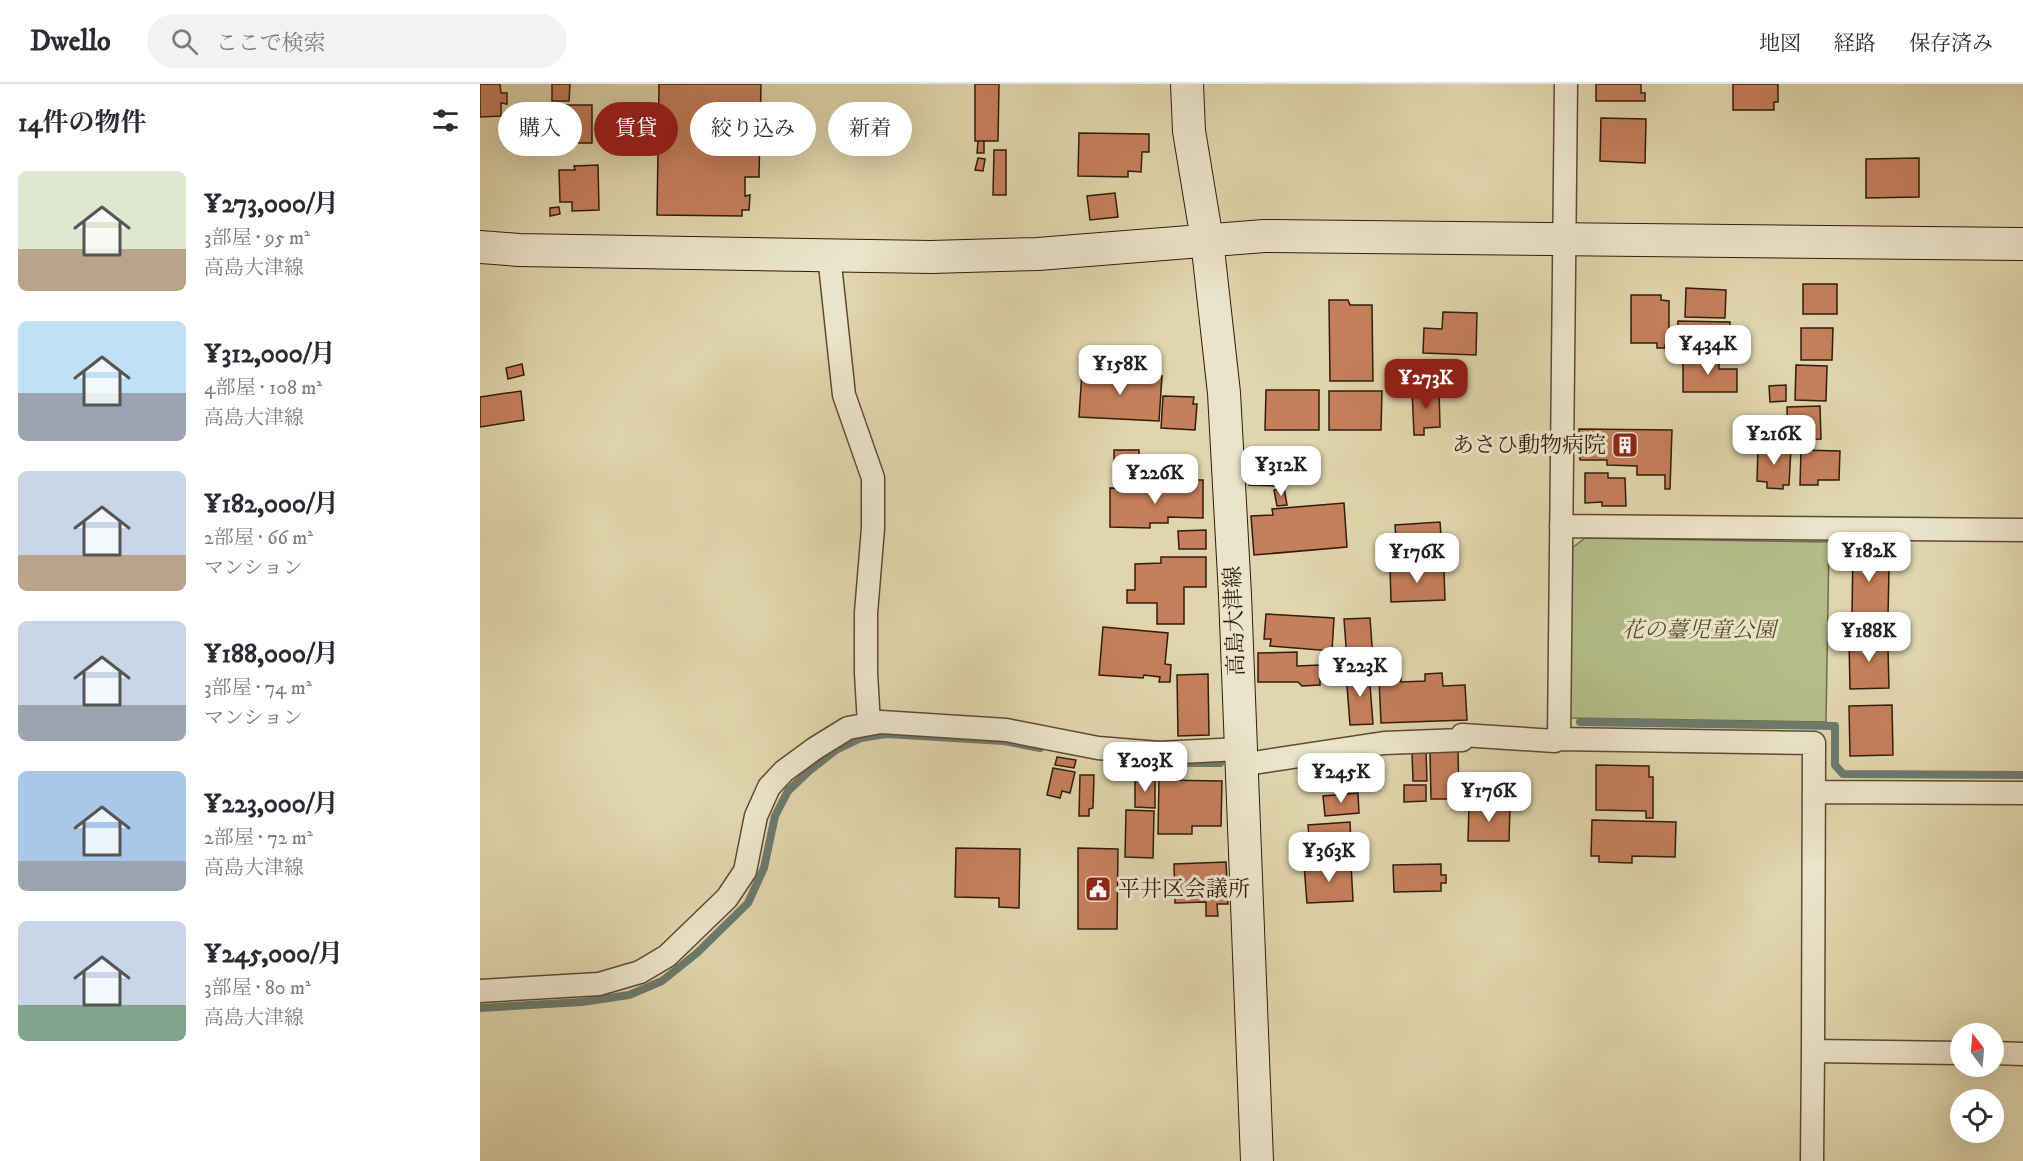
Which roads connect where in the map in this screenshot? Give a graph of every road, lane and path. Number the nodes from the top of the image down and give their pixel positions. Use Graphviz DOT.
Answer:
graph roads {
  1 [pos="1187,84"];
  2 [pos="1566,84"];
  3 [pos="1565,239"];
  4 [pos="1207,240"];
  5 [pos="2023,244"];
  6 [pos="480,248"];
  7 [pos="829,255"];
  8 [pos="1561,526"];
  9 [pos="2023,530"];
  10 [pos="869,724"];
  11 [pos="1558,739"];
  12 [pos="1240,757"];
  13 [pos="1816,792"];
  14 [pos="2023,793"];
  15 [pos="480,991"];
  16 [pos="1813,1051"];
  17 [pos="1950,1053"];
  18 [pos="2004,1053"];
  19 [pos="2023,1054"];
  20 [pos="1257,1161"];
  21 [pos="1812,1161"];
  1 -- 4 [label="street, 高島大津線"];
  2 -- 3 [label="street"];
  3 -- 4 [label="street"];
  3 -- 5 [label="street"];
  3 -- 8 [label="street"];
  4 -- 7 [label="street"];
  4 -- 12 [label="street, 高島大津線"];
  6 -- 7 [label="street"];
  7 -- 10 [label="street"];
  8 -- 9 [label="street"];
  8 -- 11 [label="street"];
  10 -- 12 [label="street"];
  10 -- 15 [label="street"];
  11 -- 12 [label="street"];
  11 -- 13 [label="street"];
  12 -- 20 [label="street, 高島大津線"];
  13 -- 14 [label="street"];
  13 -- 16 [label="street"];
  16 -- 17 [label="street"];
  16 -- 21 [label="street"];
  18 -- 19 [label="street"];
}
